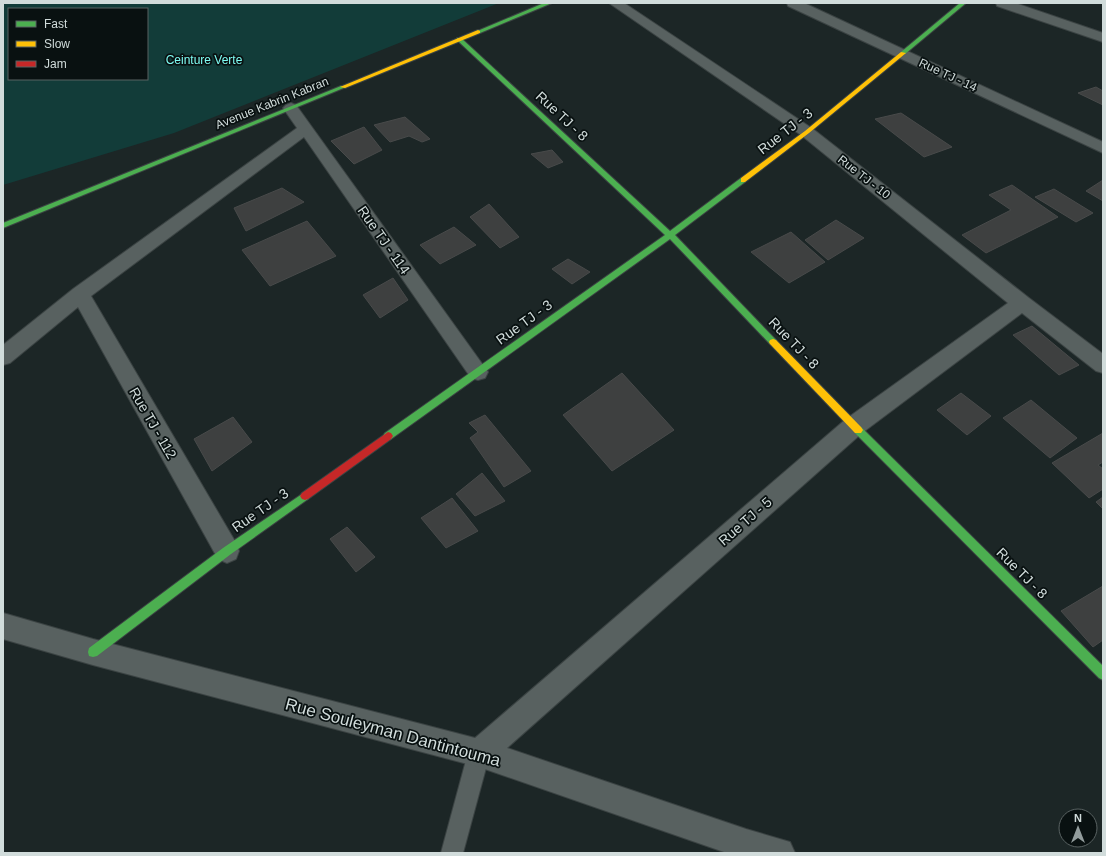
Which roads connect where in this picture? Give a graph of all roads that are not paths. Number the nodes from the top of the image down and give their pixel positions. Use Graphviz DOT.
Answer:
graph roads {
  1 [pos="550,3"];
  2 [pos="615,3"];
  3 [pos="793,3"];
  4 [pos="963,3"];
  5 [pos="1002,3"];
  6 [pos="1103,38"];
  7 [pos="459,39"];
  8 [pos="902,54"];
  9 [pos="291,108"];
  10 [pos="306,129"];
  11 [pos="807,132"];
  12 [pos="1103,148"];
  13 [pos="3,226"];
  14 [pos="670,235"];
  15 [pos="80,294"];
  16 [pos="1022,303"];
  17 [pos="3,357"];
  18 [pos="1103,365"];
  19 [pos="478,372"];
  20 [pos="854,426"];
  21 [pos="226,551"];
  22 [pos="3,626"];
  23 [pos="93,652"];
  24 [pos="1103,674"];
  25 [pos="479,753"];
  26 [pos="452,853"];
  27 [pos="780,853"];
  1 -- 7 [label="street, Avenue Kabrin Kabran"];
  2 -- 11 [label="street, Rue TJ - 10"];
  3 -- 8 [label="street, Rue TJ - 14"];
  4 -- 8 [label="street, Rue TJ - 3"];
  5 -- 6 [label="street"];
  7 -- 9 [label="street, Avenue Kabrin Kabran"];
  7 -- 14 [label="street, Rue TJ - 8"];
  8 -- 11 [label="street, Rue TJ - 3"];
  8 -- 12 [label="street, Rue TJ - 14"];
  9 -- 10 [label="street, Rue TJ - 114"];
  9 -- 13 [label="street, Avenue Kabrin Kabran"];
  10 -- 15 [label="street"];
  10 -- 19 [label="street, Rue TJ - 114"];
  11 -- 14 [label="street, Rue TJ - 3"];
  11 -- 16 [label="street, Rue TJ - 10"];
  14 -- 19 [label="street, Rue TJ - 3"];
  14 -- 20 [label="street, Rue TJ - 8"];
  15 -- 17 [label="street"];
  15 -- 21 [label="street, Rue TJ - 112"];
  16 -- 18 [label="street, Rue TJ - 10"];
  16 -- 20 [label="street, Rue TJ - 5"];
  19 -- 21 [label="street, Rue TJ - 3"];
  20 -- 24 [label="street, Rue TJ - 8"];
  20 -- 25 [label="street, Rue TJ - 5"];
  21 -- 23 [label="street, Rue TJ - 3"];
  22 -- 23 [label="street, Rue Souleyman Dantintouma"];
  23 -- 25 [label="street, Rue Souleyman Dantintouma"];
  25 -- 26 [label="lane"];
  25 -- 27 [label="street, Rue Souleyman Dantintouma"];
}
